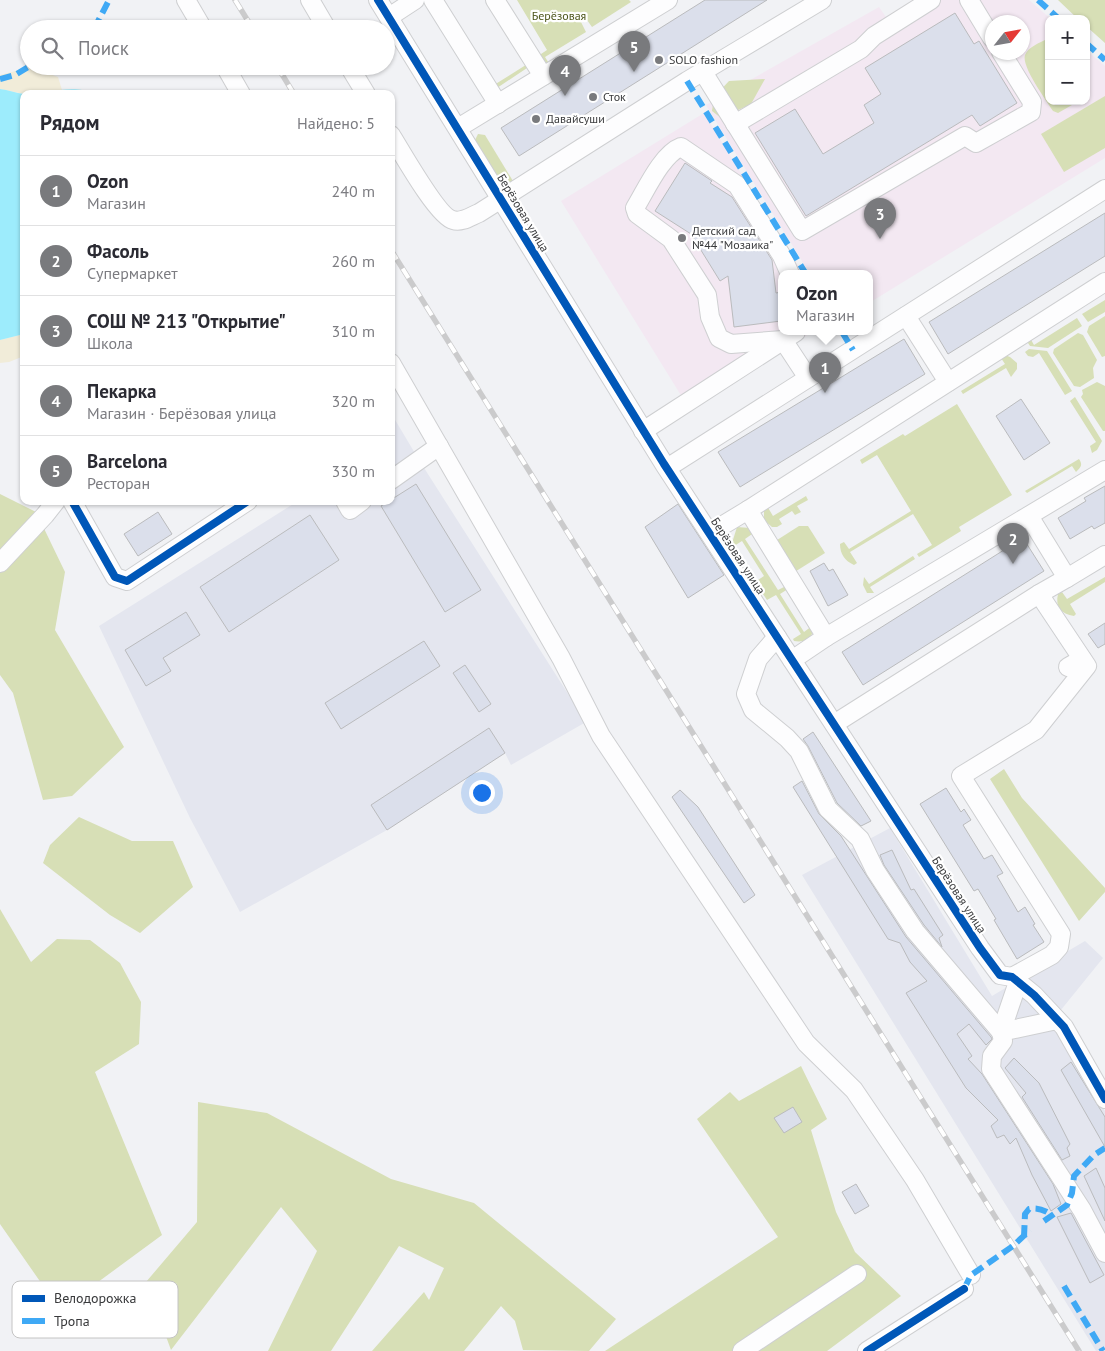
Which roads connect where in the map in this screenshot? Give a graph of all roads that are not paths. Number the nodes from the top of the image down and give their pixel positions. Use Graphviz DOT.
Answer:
graph roads {
  1 [pos="186,0"];
  2 [pos="310,0"];
  3 [pos="378,0"];
  4 [pos="415,0"];
  5 [pos="433,0"];
  6 [pos="496,0"];
  7 [pos="668,0"];
  8 [pos="822,0"];
  9 [pos="931,0"];
  10 [pos="969,0"];
  11 [pos="389,17"];
  12 [pos="198,20"];
  13 [pos="322,20"];
  14 [pos="391,20"];
  15 [pos="985,26"];
  16 [pos="395,27"];
  17 [pos="1006,60"];
  18 [pos="703,72"];
  19 [pos="230,75"];
  20 [pos="354,75"];
  21 [pos="543,76"];
  22 [pos="239,90"];
  23 [pos="364,90"];
  24 [pos="498,104"];
  25 [pos="735,124"];
  26 [pos="458,128"];
  27 [pos="395,142"];
  28 [pos="1105,189"];
  29 [pos="501,198"];
  30 [pos="788,270"];
  31 [pos="1105,282"];
  32 [pos="906,316"];
  33 [pos="789,336"];
  34 [pos="395,370"];
  35 [pos="808,378"];
  36 [pos="948,382"];
  37 [pos="644,431"];
  38 [pos="439,446"];
  39 [pos="667,468"];
  40 [pos="1105,470"];
  41 [pos="395,477"];
  42 [pos="53,505"];
  43 [pos="74,505"];
  44 [pos="242,505"];
  45 [pos="347,505"];
  46 [pos="357,505"];
  47 [pos="748,510"];
  48 [pos="1029,516"];
  49 [pos="710,533"];
  50 [pos="1105,555"];
  51 [pos="0,563"];
  52 [pos="1067,578"];
  53 [pos="1039,594"];
  54 [pos="777,637"];
  55 [pos="826,638"];
  56 [pos="792,660"];
  57 [pos="834,724"];
  58 [pos="1015,980"];
  59 [pos="1057,1020"];
  60 [pos="1001,1032"];
  61 [pos="1105,1099"];
  62 [pos="1105,1253"];
  63 [pos="857,1274"];
  64 [pos="875,1349"];
  65 [pos="742,1351"];
  1 -- 12 [label="street"];
  2 -- 13 [label="street"];
  3 -- 11 [label="street, Берёзовая улица"];
  4 -- 11 [label="street"];
  5 -- 24 [label="street"];
  6 -- 21 [label="street"];
  7 -- 21 [label="street"];
  8 -- 18 [label="street"];
  9 -- 25 [label="street"];
  10 -- 15 [label="street"];
  11 -- 14 [label="street, Берёзовая улица"];
  16 -- 26 [label="street, Берёзовая улица"];
  17 -- 25 [label="street"];
  18 -- 25 [label="street"];
  18 -- 29 [label="street"];
  19 -- 22 [label="street"];
  20 -- 23 [label="street"];
  21 -- 24 [label="street"];
  24 -- 26 [label="street"];
  26 -- 29 [label="street, Берёзовая улица"];
  27 -- 29 [label="street"];
  28 -- 32 [label="street"];
  29 -- 37 [label="street, Берёзовая улица"];
  30 -- 33 [label="street"];
  31 -- 36 [label="street"];
  32 -- 35 [label="street"];
  32 -- 36 [label="street"];
  33 -- 35 [label="street"];
  33 -- 37 [label="street"];
  34 -- 38 [label="street"];
  35 -- 39 [label="street"];
  36 -- 47 [label="street"];
  37 -- 39 [label="street, Берёзовая улица"];
  38 -- 41 [label="street"];
  38 -- 64 [label="street"];
  39 -- 49 [label="street, Берёзовая улица"];
  40 -- 48 [label="street"];
  42 -- 51 [label="street"];
  43 -- 44 [label="street"];
  45 -- 46 [label="street"];
  47 -- 49 [label="street"];
  47 -- 55 [label="street"];
  48 -- 52 [label="street"];
  48 -- 55 [label="street"];
  49 -- 54 [label="street, Берёзовая улица"];
  50 -- 52 [label="street"];
  52 -- 53 [label="street"];
  53 -- 57 [label="street"];
  53 -- 58 [label="street"];
  54 -- 56 [label="street, Берёзовая улица"];
  54 -- 60 [label="street"];
  55 -- 56 [label="street"];
  56 -- 57 [label="street, Берёзовая улица"];
  57 -- 58 [label="street, Берёзовая улица"];
  58 -- 59 [label="street, Берёзовая улица"];
  58 -- 60 [label="street"];
  59 -- 60 [label="street"];
  59 -- 61 [label="street, Берёзовая улица"];
  60 -- 62 [label="street"];
  63 -- 65 [label="street"];
}
